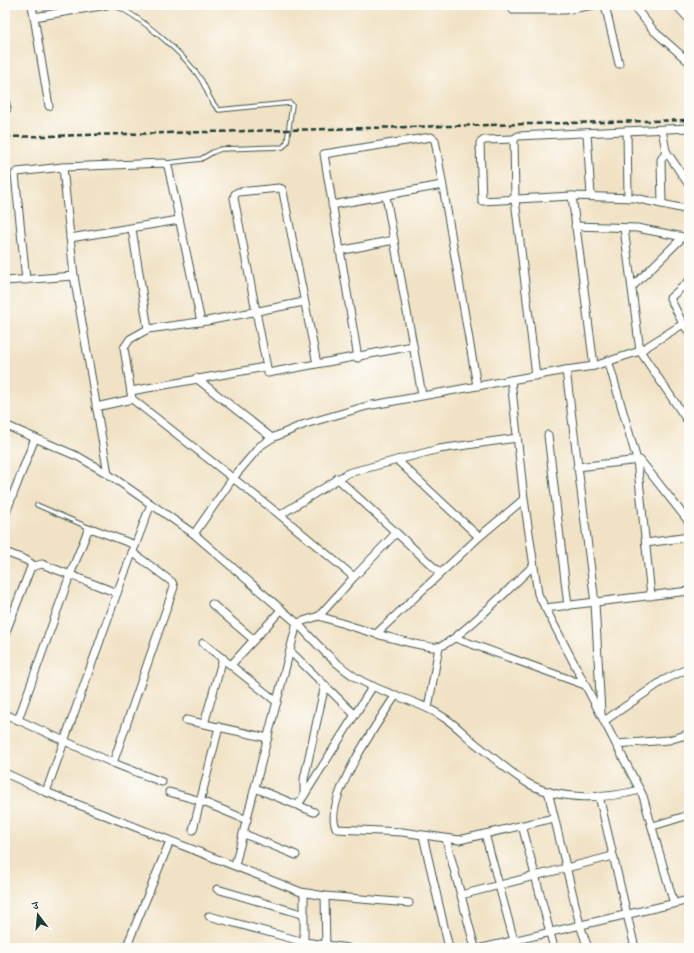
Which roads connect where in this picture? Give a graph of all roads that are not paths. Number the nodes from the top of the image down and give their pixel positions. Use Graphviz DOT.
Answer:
graph roads {
  1 [pos="32,5"];
  2 [pos="107,5"];
  3 [pos="113,5"];
  4 [pos="594,5"];
  5 [pos="605,5"];
  6 [pos="633,5"];
  7 [pos="676,5"];
  8 [pos="513,10"];
  9 [pos="34,17"];
  10 [pos="689,19"];
  11 [pos="689,62"];
  12 [pos="619,64"];
  13 [pos="5,100"];
  14 [pos="49,106"];
  15 [pos="7,109"];
  16 [pos="689,128"];
  17 [pos="662,130"];
  18 [pos="627,131"];
  19 [pos="587,133"];
  20 [pos="514,139"];
  21 [pos="666,151"];
  22 [pos="167,164"];
  23 [pos="63,167"];
  24 [pos="442,185"];
  25 [pos="689,185"];
  26 [pos="386,196"];
  27 [pos="572,196"];
  28 [pos="591,196"];
  29 [pos="628,197"];
  30 [pos="515,200"];
  31 [pos="662,204"];
  32 [pos="332,205"];
  33 [pos="689,210"];
  34 [pos="179,220"];
  35 [pos="575,226"];
  36 [pos="132,228"];
  37 [pos="624,228"];
  38 [pos="70,238"];
  39 [pos="686,238"];
  40 [pos="394,240"];
  41 [pos="339,251"];
  42 [pos="74,276"];
  43 [pos="26,280"];
  44 [pos="5,281"];
  45 [pos="689,281"];
  46 [pos="632,287"];
  47 [pos="304,302"];
  48 [pos="257,312"];
  49 [pos="201,322"];
  50 [pos="682,324"];
  51 [pos="148,329"];
  52 [pos="689,332"];
  53 [pos="413,346"];
  54 [pos="640,351"];
  55 [pos="358,358"];
  56 [pos="608,360"];
  57 [pos="317,364"];
  58 [pos="266,366"];
  59 [pos="594,366"];
  60 [pos="566,370"];
  61 [pos="536,376"];
  62 [pos="196,378"];
  63 [pos="511,380"];
  64 [pos="477,386"];
  65 [pos="131,391"];
  66 [pos="422,395"];
  67 [pos="132,399"];
  68 [pos="96,407"];
  69 [pos="689,423"];
  70 [pos="5,425"];
  71 [pos="548,434"];
  72 [pos="35,438"];
  73 [pos="272,438"];
  74 [pos="517,438"];
  75 [pos="397,460"];
  76 [pos="637,460"];
  77 [pos="577,467"];
  78 [pos="108,474"];
  79 [pos="233,478"];
  80 [pos="337,478"];
  81 [pos="524,499"];
  82 [pos="150,504"];
  83 [pos="37,505"];
  84 [pos="5,515"];
  85 [pos="280,515"];
  86 [pos="689,522"];
  87 [pos="90,528"];
  88 [pos="396,533"];
  89 [pos="194,534"];
  90 [pos="479,537"];
  91 [pos="689,537"];
  92 [pos="646,543"];
  93 [pos="134,548"];
  94 [pos="5,552"];
  95 [pos="33,565"];
  96 [pos="533,566"];
  97 [pos="440,574"];
  98 [pos="70,575"];
  99 [pos="354,577"];
  100 [pos="689,591"];
  101 [pos="117,593"];
  102 [pos="651,596"];
  103 [pos="595,603"];
  104 [pos="212,604"];
  105 [pos="568,606"];
  106 [pos="545,608"];
  107 [pos="281,610"];
  108 [pos="319,616"];
  109 [pos="296,623"];
  110 [pos="5,634"];
  111 [pos="376,634"];
  112 [pos="456,638"];
  113 [pos="254,640"];
  114 [pos="203,643"];
  115 [pos="439,647"];
  116 [pos="290,651"];
  117 [pos="223,658"];
  118 [pos="231,665"];
  119 [pos="689,668"];
  120 [pos="325,685"];
  121 [pos="585,685"];
  122 [pos="373,686"];
  123 [pos="396,696"];
  124 [pos="277,702"];
  125 [pos="428,708"];
  126 [pos="5,714"];
  127 [pos="355,715"];
  128 [pos="603,718"];
  129 [pos="18,720"];
  130 [pos="186,720"];
  131 [pos="204,724"];
  132 [pos="219,728"];
  133 [pos="689,734"];
  134 [pos="268,738"];
  135 [pos="65,741"];
  136 [pos="616,744"];
  137 [pos="113,763"];
  138 [pos="5,773"];
  139 [pos="162,782"];
  140 [pos="255,788"];
  141 [pos="640,790"];
  142 [pos="548,791"];
  143 [pos="46,792"];
  144 [pos="169,792"];
  145 [pos="304,795"];
  146 [pos="600,796"];
  147 [pos="201,801"];
  148 [pos="298,805"];
  149 [pos="314,812"];
  150 [pos="689,815"];
  151 [pos="554,818"];
  152 [pos="247,820"];
  153 [pos="522,825"];
  154 [pos="652,826"];
  155 [pos="193,830"];
  156 [pos="244,834"];
  157 [pos="485,834"];
  158 [pos="422,836"];
  159 [pos="446,839"];
  160 [pos="170,841"];
  161 [pos="296,855"];
  162 [pos="613,856"];
  163 [pos="235,865"];
  164 [pos="566,869"];
  165 [pos="535,877"];
  166 [pos="499,886"];
  167 [pos="217,889"];
  168 [pos="304,893"];
  169 [pos="461,895"];
  170 [pos="325,896"];
  171 [pos="689,900"];
  172 [pos="409,903"];
  173 [pos="674,904"];
  174 [pos="627,914"];
  175 [pos="305,915"];
  176 [pos="209,916"];
  177 [pos="580,925"];
  178 [pos="550,932"];
  179 [pos="514,940"];
  180 [pos="304,942"];
  181 [pos="326,946"];
  182 [pos="126,948"];
  183 [pos="348,948"];
  184 [pos="449,948"];
  185 [pos="475,948"];
  186 [pos="482,948"];
  187 [pos="516,948"];
  188 [pos="554,948"];
  189 [pos="588,948"];
  190 [pos="636,948"];
  1 -- 9 [label="street"];
  2 -- 9 [label="street"];
  3 -- 22 [label="lane"];
  4 -- 8 [label="street"];
  5 -- 12 [label="street"];
  6 -- 11 [label="street"];
  7 -- 10 [label="street"];
  9 -- 14 [label="street"];
  13 -- 15 [label="street"];
  16 -- 17 [label="street"];
  17 -- 18 [label="street"];
  17 -- 21 [label="street"];
  18 -- 19 [label="street"];
  18 -- 29 [label="street"];
  19 -- 20 [label="street"];
  19 -- 28 [label="street"];
  20 -- 30 [label="street"];
  20 -- 30 [label="street"];
  21 -- 25 [label="street"];
  21 -- 31 [label="street"];
  22 -- 23 [label="street"];
  22 -- 34 [label="street"];
  23 -- 38 [label="street"];
  23 -- 43 [label="street"];
  24 -- 26 [label="street"];
  24 -- 32 [label="street"];
  24 -- 64 [label="street"];
  26 -- 32 [label="street"];
  26 -- 40 [label="street"];
  27 -- 28 [label="street"];
  27 -- 30 [label="street"];
  27 -- 35 [label="street"];
  28 -- 29 [label="street"];
  29 -- 31 [label="street"];
  30 -- 61 [label="street"];
  31 -- 33 [label="street"];
  32 -- 41 [label="street"];
  34 -- 36 [label="street"];
  34 -- 49 [label="street"];
  35 -- 37 [label="street"];
  35 -- 59 [label="street"];
  36 -- 38 [label="street"];
  36 -- 51 [label="street"];
  37 -- 39 [label="street"];
  37 -- 46 [label="street"];
  38 -- 42 [label="street"];
  39 -- 46 [label="street"];
  40 -- 41 [label="street"];
  40 -- 53 [label="street"];
  41 -- 55 [label="street"];
  42 -- 43 [label="street"];
  42 -- 68 [label="street"];
  43 -- 44 [label="street"];
  45 -- 50 [label="street"];
  46 -- 54 [label="street"];
  47 -- 48 [label="street"];
  47 -- 48 [label="street"];
  47 -- 57 [label="street"];
  48 -- 49 [label="street"];
  48 -- 58 [label="street"];
  49 -- 51 [label="street"];
  50 -- 52 [label="street"];
  50 -- 54 [label="street"];
  51 -- 65 [label="street"];
  53 -- 55 [label="street"];
  53 -- 66 [label="street"];
  54 -- 56 [label="street"];
  54 -- 69 [label="street"];
  55 -- 57 [label="street"];
  56 -- 59 [label="street"];
  56 -- 76 [label="street"];
  57 -- 58 [label="street"];
  58 -- 62 [label="street"];
  59 -- 60 [label="street"];
  60 -- 61 [label="street"];
  60 -- 77 [label="street"];
  61 -- 63 [label="street"];
  62 -- 65 [label="street"];
  62 -- 73 [label="street"];
  63 -- 64 [label="street"];
  63 -- 74 [label="street"];
  64 -- 66 [label="street"];
  65 -- 67 [label="street"];
  66 -- 73 [label="street"];
  67 -- 68 [label="street"];
  67 -- 79 [label="street"];
  68 -- 78 [label="street"];
  70 -- 72 [label="street"];
  71 -- 105 [label="street"];
  72 -- 78 [label="street"];
  72 -- 84 [label="street"];
  73 -- 79 [label="street"];
  74 -- 75 [label="street"];
  74 -- 81 [label="street"];
  75 -- 80 [label="street"];
  75 -- 90 [label="street"];
  76 -- 77 [label="street"];
  76 -- 86 [label="street"];
  76 -- 92 [label="street"];
  77 -- 103 [label="street"];
  78 -- 82 [label="street"];
  79 -- 85 [label="street"];
  79 -- 89 [label="street"];
  80 -- 85 [label="street"];
  80 -- 88 [label="street"];
  81 -- 90 [label="street"];
  81 -- 96 [label="street"];
  82 -- 89 [label="street"];
  82 -- 93 [label="street"];
  83 -- 87 [label="lane"];
  85 -- 99 [label="street"];
  87 -- 93 [label="street"];
  87 -- 98 [label="street"];
  88 -- 97 [label="street"];
  88 -- 99 [label="street"];
  89 -- 107 [label="street"];
  90 -- 97 [label="street"];
  91 -- 92 [label="street"];
  92 -- 102 [label="street"];
  93 -- 101 [label="street"];
  93 -- 137 [label="street"];
  94 -- 95 [label="street"];
  95 -- 98 [label="street"];
  95 -- 110 [label="street"];
  96 -- 106 [label="street"];
  96 -- 112 [label="street"];
  97 -- 111 [label="street"];
  98 -- 101 [label="street"];
  98 -- 129 [label="street"];
  99 -- 108 [label="street"];
  100 -- 102 [label="street"];
  101 -- 135 [label="street"];
  102 -- 103 [label="street"];
  103 -- 105 [label="street"];
  103 -- 128 [label="street"];
  104 -- 113 [label="street"];
  105 -- 106 [label="street"];
  106 -- 121 [label="street"];
  107 -- 109 [label="street"];
  107 -- 113 [label="street"];
  108 -- 109 [label="street"];
  108 -- 111 [label="street"];
  109 -- 116 [label="street"];
  109 -- 122 [label="street"];
  111 -- 115 [label="street"];
  112 -- 115 [label="street"];
  112 -- 121 [label="street"];
  113 -- 118 [label="street"];
  114 -- 117 [label="street"];
  115 -- 125 [label="street"];
  116 -- 120 [label="street"];
  116 -- 124 [label="street"];
  117 -- 118 [label="street"];
  117 -- 131 [label="street"];
  118 -- 124 [label="street"];
  119 -- 128 [label="street"];
  120 -- 127 [label="street"];
  120 -- 145 [label="street"];
  121 -- 128 [label="street"];
  122 -- 123 [label="street"];
  122 -- 127 [label="street"];
  123 -- 125 [label="street"];
  123 -- 158 [label="street"];
  124 -- 134 [label="street"];
  125 -- 142 [label="street"];
  126 -- 129 [label="street"];
  127 -- 145 [label="street"];
  128 -- 136 [label="street"];
  129 -- 135 [label="street"];
  130 -- 131 [label="street"];
  131 -- 132 [label="street"];
  132 -- 134 [label="street"];
  132 -- 147 [label="street"];
  133 -- 136 [label="street"];
  134 -- 140 [label="street"];
  135 -- 137 [label="street"];
  135 -- 143 [label="street"];
  136 -- 141 [label="street"];
  137 -- 139 [label="street"];
  138 -- 143 [label="street"];
  140 -- 148 [label="street"];
  140 -- 152 [label="street"];
  141 -- 146 [label="street"];
  141 -- 154 [label="street"];
  142 -- 146 [label="street"];
  142 -- 151 [label="street"];
  143 -- 160 [label="street"];
  144 -- 147 [label="street"];
  145 -- 148 [label="street"];
  146 -- 162 [label="street"];
  147 -- 152 [label="street"];
  147 -- 155 [label="street"];
  148 -- 149 [label="street"];
  150 -- 154 [label="street"];
  151 -- 153 [label="street"];
  151 -- 164 [label="street"];
  152 -- 156 [label="street"];
  153 -- 157 [label="street"];
  153 -- 165 [label="street"];
  154 -- 173 [label="street"];
  156 -- 161 [label="street"];
  156 -- 163 [label="street"];
  157 -- 159 [label="street"];
  157 -- 166 [label="street"];
  158 -- 159 [label="street"];
  158 -- 184 [label="street"];
  159 -- 169 [label="street"];
  160 -- 163 [label="street"];
  160 -- 182 [label="street"];
  162 -- 164 [label="street"];
  162 -- 174 [label="street"];
  163 -- 168 [label="street"];
  164 -- 165 [label="street"];
  164 -- 177 [label="street"];
  165 -- 166 [label="street"];
  165 -- 178 [label="street"];
  166 -- 169 [label="street"];
  166 -- 179 [label="street"];
  167 -- 175 [label="street"];
  168 -- 170 [label="street"];
  168 -- 175 [label="street"];
  169 -- 185 [label="street"];
  170 -- 172 [label="street"];
  170 -- 181 [label="street"];
  171 -- 173 [label="street"];
  173 -- 174 [label="street"];
  174 -- 177 [label="street"];
  174 -- 190 [label="street"];
  175 -- 180 [label="street"];
  176 -- 180 [label="street"];
  177 -- 178 [label="street"];
  177 -- 189 [label="street"];
  178 -- 179 [label="street"];
  178 -- 188 [label="street"];
  179 -- 186 [label="street"];
  179 -- 187 [label="street"];
  180 -- 181 [label="street"];
  181 -- 183 [label="street"];
}
